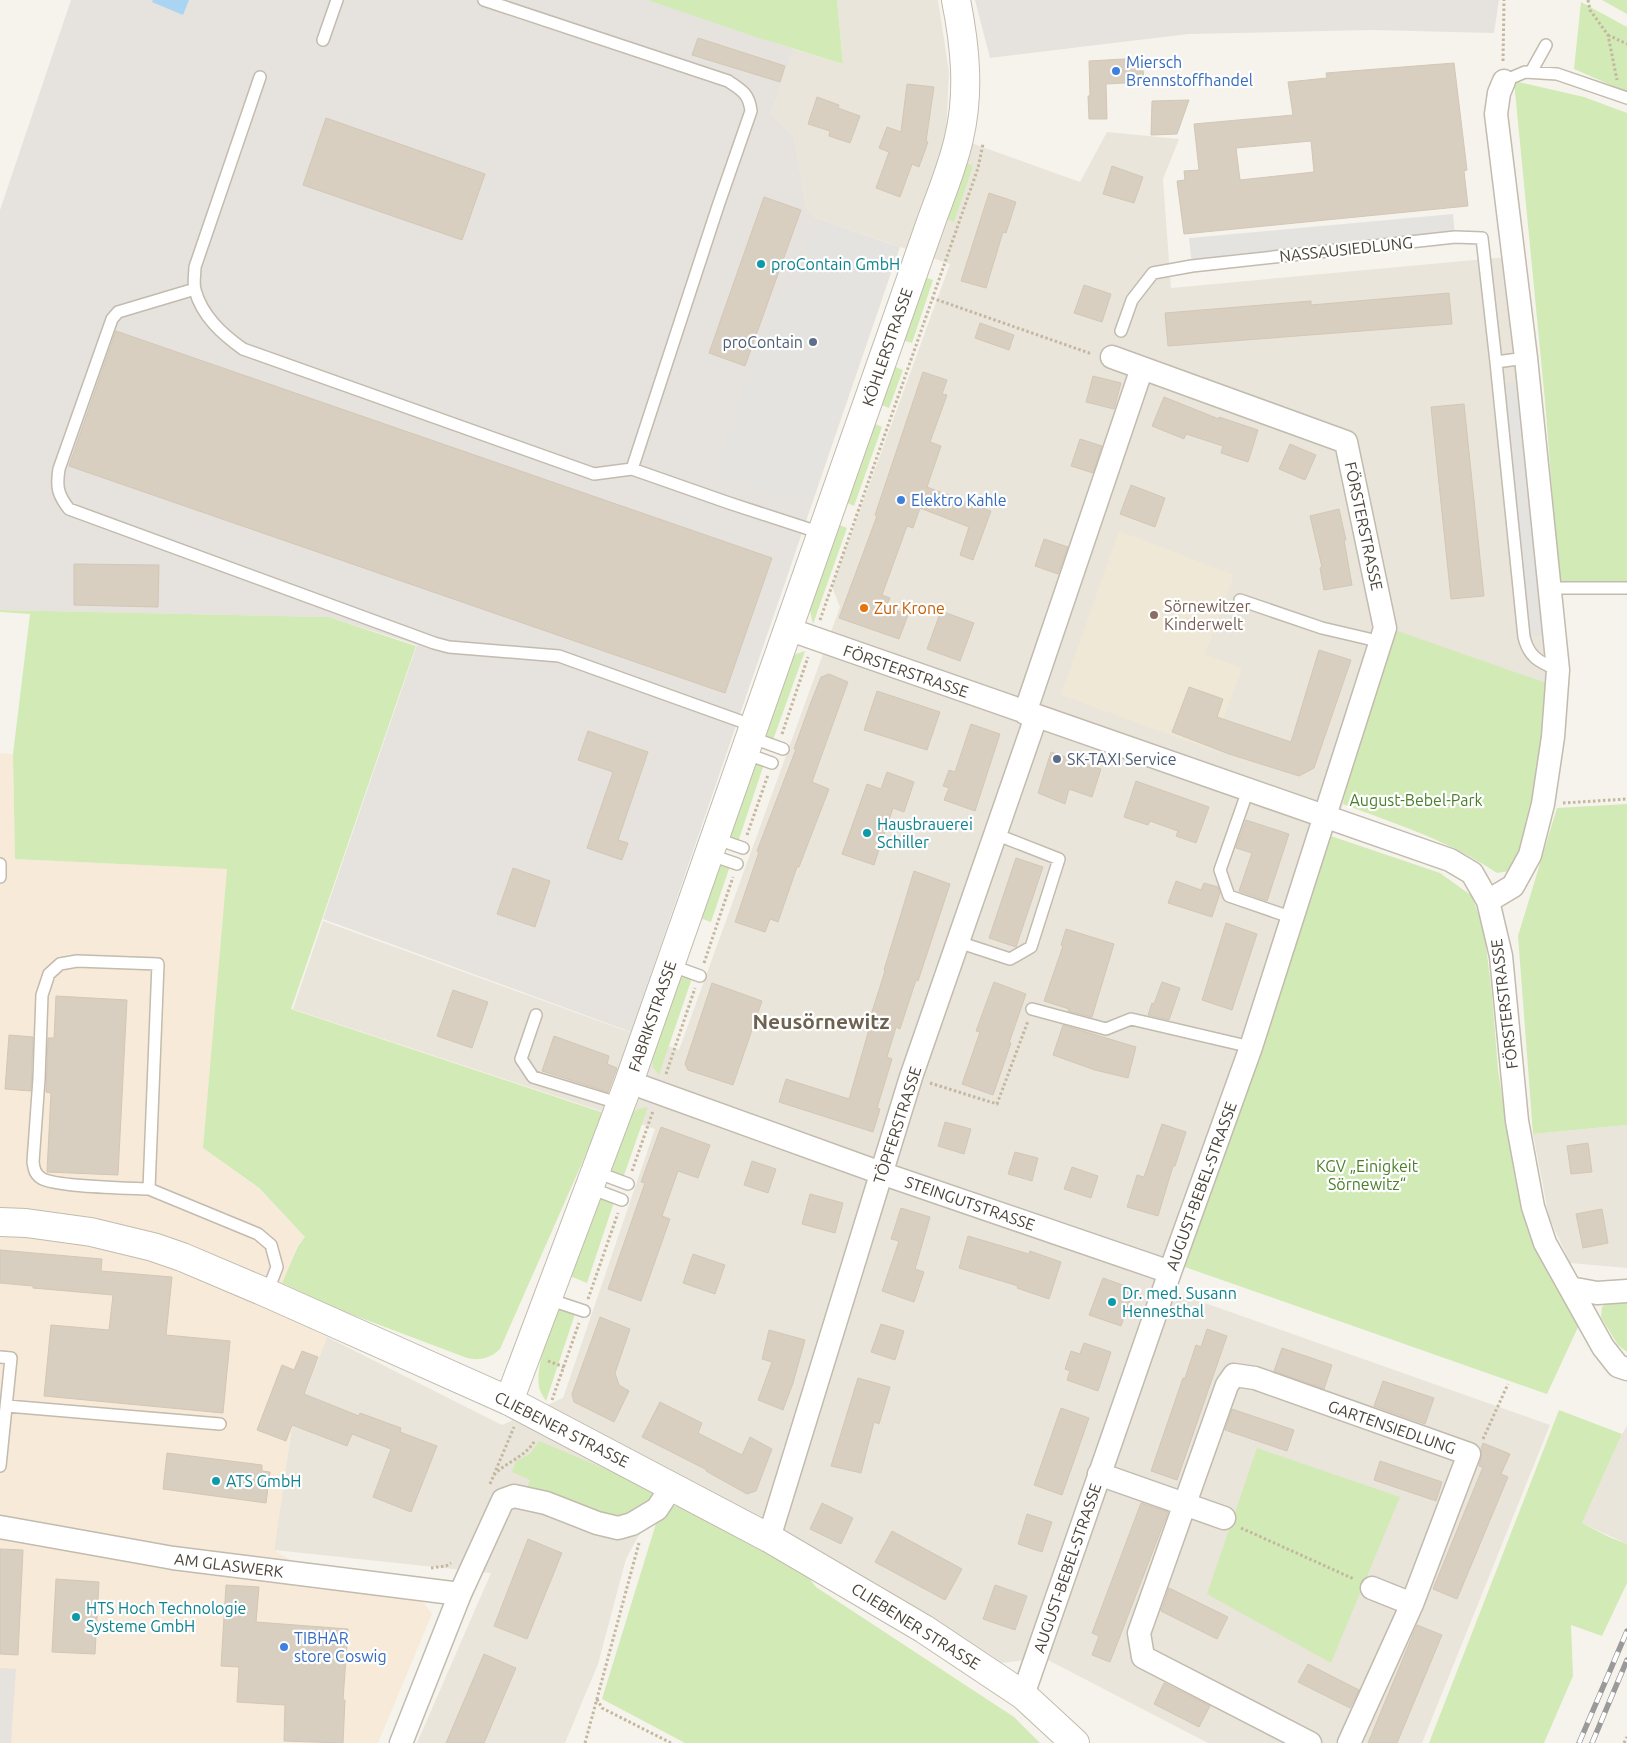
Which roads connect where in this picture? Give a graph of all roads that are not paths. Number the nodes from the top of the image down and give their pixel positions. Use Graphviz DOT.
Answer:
graph roads {
  1 [pos="337,0"];
  2 [pos="484,0"];
  3 [pos="956,0"];
  4 [pos="323,40"];
  5 [pos="1546,45"];
  6 [pos="1531,72"];
  7 [pos="260,77"];
  8 [pos="1504,81"];
  9 [pos="1624,97"];
  10 [pos="195,289"];
  11 [pos="1121,332"];
  12 [pos="1112,357"];
  13 [pos="1526,358"];
  14 [pos="1496,362"];
  15 [pos="1142,368"];
  16 [pos="632,469"];
  17 [pos="822,533"];
  18 [pos="1550,588"];
  19 [pos="1627,588"];
  20 [pos="1240,600"];
  21 [pos="788,629"];
  22 [pos="1380,645"];
  23 [pos="1558,670"];
  24 [pos="1030,715"];
  25 [pos="749,739"];
  26 [pos="780,748"];
  27 [pos="772,763"];
  28 [pos="1248,790"];
  29 [pos="1326,817"];
  30 [pos="995,834"];
  31 [pos="711,846"];
  32 [pos="743,848"];
  33 [pos="0,864"];
  34 [pos="737,864"];
  35 [pos="0,871"];
  36 [pos="0,877"];
  37 [pos="1488,901"];
  38 [pos="1293,918"];
  39 [pos="958,942"];
  40 [pos="670,965"];
  41 [pos="700,976"];
  42 [pos="1032,1009"];
  43 [pos="536,1015"];
  44 [pos="1251,1048"];
  45 [pos="625,1093"];
  46 [pos="881,1173"];
  47 [pos="593,1180"];
  48 [pos="628,1184"];
  49 [pos="149,1189"];
  50 [pos="622,1200"];
  51 [pos="0,1222"];
  52 [pos="1170,1272"];
  53 [pos="1570,1288"];
  54 [pos="1627,1291"];
  55 [pos="267,1293"];
  56 [pos="548,1299"];
  57 [pos="584,1311"];
  58 [pos="0,1357"];
  59 [pos="1627,1369"];
  60 [pos="508,1401"];
  61 [pos="7,1406"];
  62 [pos="220,1424"];
  63 [pos="0,1466"];
  64 [pos="1099,1474"];
  65 [pos="672,1486"];
  66 [pos="1185,1504"];
  67 [pos="1224,1518"];
  68 [pos="0,1527"];
  69 [pos="770,1538"];
  70 [pos="1372,1588"];
  71 [pos="460,1594"];
  72 [pos="1412,1604"];
  73 [pos="1023,1696"];
  74 [pos="401,1743"];
  75 [pos="1075,1743"];
  76 [pos="1310,1743"];
  77 [pos="1350,1743"];
  1 -- 4 [label="lane"];
  2 -- 16 [label="lane"];
  3 -- 17 [label="street, KÖHLERSTRASSE"];
  5 -- 6 [label="lane"];
  6 -- 8 [label="lane"];
  6 -- 9 [label="lane"];
  7 -- 10 [label="lane"];
  8 -- 13 [label="street"];
  10 -- 16 [label="lane"];
  10 -- 25 [label="lane"];
  11 -- 14 [label="lane, NASSAUSIEDLUNG"];
  12 -- 15 [label="street, FÖRSTERSTRASSE"];
  13 -- 14 [label="lane"];
  13 -- 18 [label="street"];
  14 -- 23 [label="lane, NASSAUSIEDLUNG"];
  15 -- 22 [label="street, FÖRSTERSTRASSE"];
  15 -- 24 [label="street"];
  16 -- 17 [label="lane"];
  17 -- 21 [label="street, KÖHLERSTRASSE"];
  18 -- 19 [label="lane"];
  18 -- 23 [label="street"];
  20 -- 22 [label="lane"];
  21 -- 24 [label="street, FÖRSTERSTRASSE"];
  21 -- 25 [label="street, FABRIKSTRASSE"];
  22 -- 29 [label="street, FÖRSTERSTRASSE"];
  23 -- 37 [label="street"];
  24 -- 28 [label="street, FÖRSTERSTRASSE"];
  24 -- 30 [label="street, TÖPFERSTRASSE"];
  25 -- 26 [label="lane"];
  25 -- 27 [label="lane"];
  25 -- 31 [label="street, FABRIKSTRASSE"];
  28 -- 29 [label="street, FÖRSTERSTRASSE"];
  28 -- 38 [label="lane"];
  29 -- 37 [label="street, FÖRSTERSTRASSE"];
  29 -- 38 [label="street, AUGUST-BEBEL-STRASSE"];
  30 -- 39 [label="street, TÖPFERSTRASSE"];
  30 -- 39 [label="lane"];
  31 -- 32 [label="lane"];
  31 -- 34 [label="lane"];
  31 -- 40 [label="street, FABRIKSTRASSE"];
  33 -- 35 [label="lane"];
  35 -- 36 [label="lane"];
  37 -- 53 [label="street, FÖRSTERSTRASSE"];
  38 -- 44 [label="street, AUGUST-BEBEL-STRASSE"];
  39 -- 46 [label="street, TÖPFERSTRASSE"];
  40 -- 41 [label="lane"];
  40 -- 45 [label="street, FABRIKSTRASSE"];
  42 -- 44 [label="lane"];
  43 -- 45 [label="lane"];
  44 -- 52 [label="street, AUGUST-BEBEL-STRASSE"];
  45 -- 46 [label="street, STEINGUTSTRASSE"];
  45 -- 47 [label="street, FABRIKSTRASSE"];
  46 -- 52 [label="street, STEINGUTSTRASSE"];
  46 -- 69 [label="street, TÖPFERSTRASSE"];
  47 -- 48 [label="lane"];
  47 -- 50 [label="lane"];
  47 -- 56 [label="street, FABRIKSTRASSE"];
  49 -- 49 [label="lane"];
  49 -- 55 [label="lane"];
  51 -- 55 [label="street, CLIEBENER STRASSE"];
  52 -- 64 [label="street, AUGUST-BEBEL-STRASSE"];
  53 -- 54 [label="street"];
  53 -- 59 [label="street, FÖRSTERSTRASSE"];
  55 -- 60 [label="street, CLIEBENER STRASSE"];
  56 -- 57 [label="lane"];
  56 -- 60 [label="street, FABRIKSTRASSE"];
  58 -- 61 [label="lane"];
  60 -- 65 [label="street, CLIEBENER STRASSE"];
  61 -- 62 [label="lane"];
  61 -- 63 [label="lane"];
  64 -- 66 [label="street"];
  64 -- 73 [label="street, AUGUST-BEBEL-STRASSE"];
  65 -- 69 [label="street, CLIEBENER STRASSE"];
  65 -- 71 [label="street"];
  66 -- 67 [label="street"];
  66 -- 72 [label="street, GARTENSIEDLUNG"];
  66 -- 76 [label="street, GARTENSIEDLUNG"];
  68 -- 71 [label="street, AM GLASWERK"];
  69 -- 73 [label="street, CLIEBENER STRASSE"];
  70 -- 72 [label="street"];
  71 -- 74 [label="street"];
  72 -- 77 [label="street, GARTENSIEDLUNG"];
  73 -- 75 [label="street, CLIEBENER STRASSE"];
}
